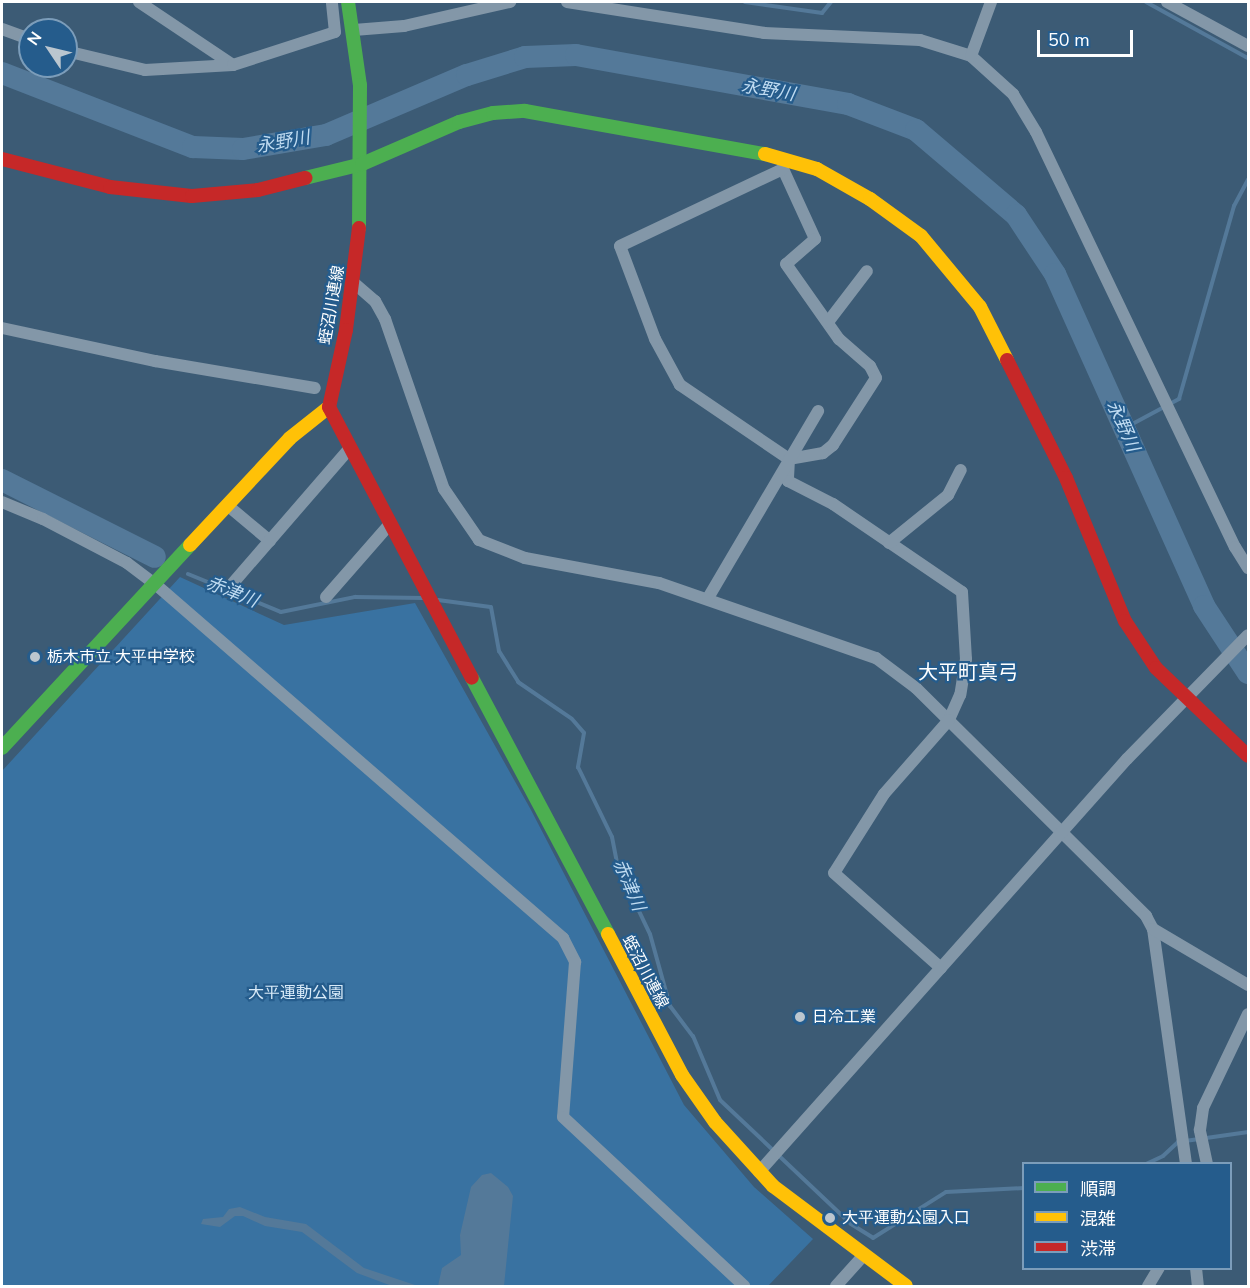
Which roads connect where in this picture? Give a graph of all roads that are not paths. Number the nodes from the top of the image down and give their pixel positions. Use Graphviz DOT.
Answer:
graph roads {
  1 [pos="139,2"];
  2 [pos="332,2"];
  3 [pos="348,2"];
  4 [pos="510,2"];
  5 [pos="567,2"];
  6 [pos="991,2"];
  7 [pos="1167,2"];
  8 [pos="2,29"];
  9 [pos="18,35"];
  10 [pos="355,35"];
  11 [pos="1248,46"];
  12 [pos="78,54"];
  13 [pos="971,56"];
  14 [pos="233,64"];
  15 [pos="2,159"];
  16 [pos="362,160"];
  17 [pos="867,271"];
  18 [pos="354,283"];
  19 [pos="828,322"];
  20 [pos="2,328"];
  21 [pos="315,388"];
  22 [pos="329,407"];
  23 [pos="818,411"];
  24 [pos="350,448"];
  25 [pos="789,459"];
  26 [pos="961,470"];
  27 [pos="2,502"];
  28 [pos="227,505"];
  29 [pos="390,524"];
  30 [pos="270,541"];
  31 [pos="889,543"];
  32 [pos="1248,568"];
  33 [pos="154,583"];
  34 [pos="233,583"];
  35 [pos="327,597"];
  36 [pos="708,598"];
  37 [pos="1248,635"];
  38 [pos="1185,698"];
  39 [pos="949,720"];
  40 [pos="2,748"];
  41 [pos="1248,756"];
  42 [pos="1064,832"];
  43 [pos="1153,929"];
  44 [pos="941,968"];
  45 [pos="1248,985"];
  46 [pos="1248,1014"];
  47 [pos="1186,1162"];
  48 [pos="1208,1162"];
  49 [pos="759,1172"];
  50 [pos="863,1256"];
  51 [pos="1158,1270"];
  52 [pos="1196,1270"];
  53 [pos="744,1287"];
  54 [pos="836,1287"];
  55 [pos="906,1287"];
  56 [pos="1148,1287"];
  57 [pos="1198,1287"];
  1 -- 14 [label="street"];
  2 -- 14 [label="street"];
  3 -- 10 [label="street, 蛭沼川連線"];
  4 -- 10 [label="street"];
  5 -- 13 [label="street"];
  6 -- 13 [label="street"];
  7 -- 11 [label="street"];
  8 -- 9 [label="street"];
  10 -- 16 [label="street, 蛭沼川連線"];
  12 -- 14 [label="street"];
  13 -- 32 [label="street"];
  15 -- 16 [label="street"];
  16 -- 18 [label="street, 蛭沼川連線"];
  16 -- 38 [label="street"];
  17 -- 19 [label="street"];
  18 -- 22 [label="street, 蛭沼川連線"];
  18 -- 36 [label="street"];
  19 -- 25 [label="street"];
  19 -- 25 [label="street"];
  20 -- 21 [label="street"];
  22 -- 24 [label="street"];
  22 -- 28 [label="street"];
  23 -- 25 [label="street"];
  24 -- 29 [label="street"];
  24 -- 30 [label="street"];
  25 -- 31 [label="street"];
  25 -- 36 [label="street"];
  26 -- 31 [label="street"];
  27 -- 33 [label="street"];
  28 -- 30 [label="street"];
  28 -- 33 [label="street"];
  29 -- 35 [label="street"];
  29 -- 49 [label="street, 蛭沼川連線"];
  30 -- 34 [label="street"];
  31 -- 39 [label="street"];
  33 -- 40 [label="street"];
  33 -- 53 [label="street"];
  36 -- 39 [label="street"];
  37 -- 38 [label="street"];
  38 -- 41 [label="street"];
  38 -- 42 [label="street"];
  39 -- 42 [label="street"];
  39 -- 44 [label="street"];
  42 -- 43 [label="street"];
  42 -- 44 [label="street"];
  43 -- 45 [label="street"];
  43 -- 47 [label="street"];
  44 -- 49 [label="street"];
  46 -- 48 [label="street"];
  49 -- 50 [label="street, 蛭沼川連線"];
  50 -- 54 [label="street"];
  50 -- 55 [label="street, 蛭沼川連線"];
  51 -- 56 [label="street"];
  52 -- 57 [label="street"];
}
